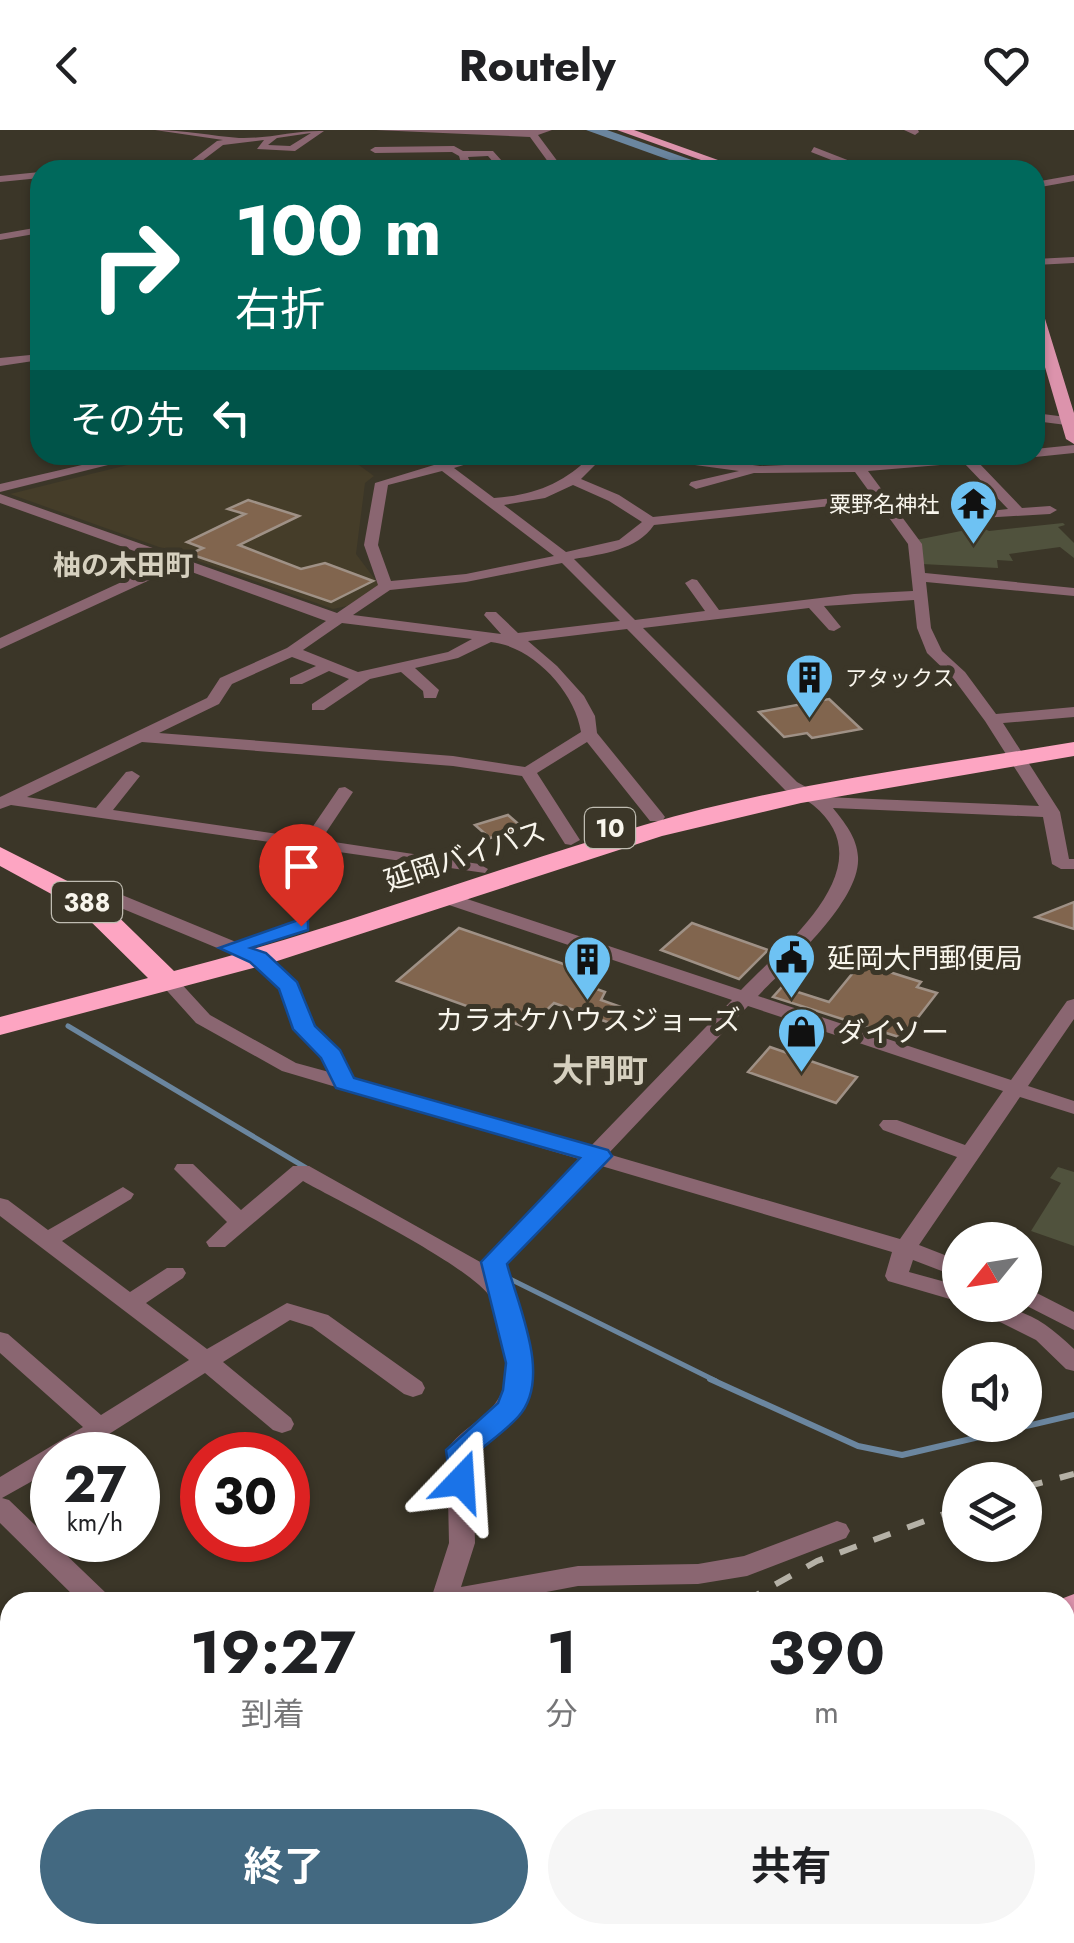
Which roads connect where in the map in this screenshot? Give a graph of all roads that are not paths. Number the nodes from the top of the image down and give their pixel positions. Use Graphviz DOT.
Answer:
graph roads {
  1 [pos="159,130"];
  2 [pos="225,130"];
  3 [pos="314,130"];
  4 [pos="322,130"];
  5 [pos="548,130"];
  6 [pos="175,131"];
  7 [pos="630,131"];
  8 [pos="278,133"];
  9 [pos="533,134"];
  10 [pos="373,137"];
  11 [pos="241,138"];
  12 [pos="814,150"];
  13 [pos="440,156"];
  14 [pos="464,159"];
  15 [pos="196,160"];
  16 [pos="496,160"];
  17 [pos="551,160"];
  18 [pos="712,160"];
  19 [pos="840,160"];
  20 [pos="30,176"];
  21 [pos="1074,178"];
  22 [pos="0,179"];
  23 [pos="1045,183"];
  24 [pos="30,232"];
  25 [pos="0,237"];
  26 [pos="1074,260"];
  27 [pos="1045,261"];
  28 [pos="1045,341"];
  29 [pos="30,358"];
  30 [pos="0,362"];
  31 [pos="1045,418"];
  32 [pos="1071,422"];
  33 [pos="1074,439"];
  34 [pos="1074,449"];
  35 [pos="1045,451"];
  36 [pos="94,465"];
  37 [pos="425,465"];
  38 [pos="443,465"];
  39 [pos="589,465"];
  40 [pos="724,465"];
  41 [pos="895,465"];
  42 [pos="974,465"];
  43 [pos="859,468"];
  44 [pos="760,470"];
  45 [pos="574,481"];
  46 [pos="4,484"];
  47 [pos="696,484"];
  48 [pos="882,497"];
  49 [pos="0,498"];
  50 [pos="494,502"];
  51 [pos="1050,510"];
  52 [pos="1018,512"];
  53 [pos="986,515"];
  54 [pos="650,521"];
  55 [pos="564,558"];
  56 [pos="178,562"];
  57 [pos="920,577"];
  58 [pos="692,583"];
  59 [pos="386,586"];
  60 [pos="1074,592"];
  61 [pos="921,595"];
  62 [pos="813,603"];
  63 [pos="716,615"];
  64 [pos="491,616"];
  65 [pos="339,617"];
  66 [pos="630,625"];
  67 [pos="834,627"];
  68 [pos="490,638"];
  69 [pos="510,639"];
  70 [pos="1,642"];
  71 [pos="292,651"];
  72 [pos="328,666"];
  73 [pos="406,668"];
  74 [pos="364,676"];
  75 [pos="296,681"];
  76 [pos="430,695"];
  77 [pos="318,708"];
  78 [pos="1074,712"];
  79 [pos="992,719"];
  80 [pos="589,734"];
  81 [pos="142,737"];
  82 [pos="1074,739"];
  83 [pos="1074,749"];
  84 [pos="1014,754"];
  85 [pos="528,772"];
  86 [pos="132,776"];
  87 [pos="345,792"];
  88 [pos="804,794"];
  89 [pos="4,802"];
  90 [pos="101,812"];
  91 [pos="1051,812"];
  92 [pos="656,817"];
  93 [pos="572,840"];
  94 [pos="310,843"];
  95 [pos="0,855"];
  96 [pos="1074,864"];
  97 [pos="479,869"];
  98 [pos="443,897"];
  99 [pos="87,902"];
  100 [pos="230,948"];
  101 [pos="258,958"];
  102 [pos="164,976"];
  103 [pos="741,998"];
  104 [pos="1074,1005"];
  105 [pos="0,1009"];
  106 [pos="0,1026"];
  107 [pos="344,1083"];
  108 [pos="1016,1089"];
  109 [pos="1074,1108"];
  110 [pos="890,1124"];
  111 [pos="972,1155"];
  112 [pos="600,1156"];
  113 [pos="185,1168"];
  114 [pos="123,1194"];
  115 [pos="0,1205"];
  116 [pos="241,1222"];
  117 [pos="49,1239"];
  118 [pos="217,1242"];
  119 [pos="906,1248"];
  120 [pos="942,1263"];
  121 [pos="175,1273"];
  122 [pos="498,1281"];
  123 [pos="942,1289"];
  124 [pos="131,1302"];
  125 [pos="1042,1305"];
  126 [pos="1020,1322"];
  127 [pos="1074,1322"];
  128 [pos="0,1340"];
  129 [pos="206,1361"];
  130 [pos="1074,1364"];
  131 [pos="412,1388"];
  132 [pos="282,1424"];
  133 [pos="100,1428"];
  134 [pos="94,1432"];
  135 [pos="30,1471"];
  136 [pos="0,1489"];
  137 [pos="0,1506"];
  138 [pos="837,1531"];
  139 [pos="86,1592"];
  140 [pos="446,1592"];
  141 [pos="495,1592"];
  1 -- 6 [label="street"];
  2 -- 11 [label="street"];
  3 -- 8 [label="street"];
  4 -- 8 [label="street"];
  5 -- 9 [label="street"];
  6 -- 11 [label="street"];
  7 -- 18 [label="main road"];
  8 -- 11 [label="street"];
  9 -- 10 [label="street"];
  9 -- 17 [label="street"];
  10 -- 14 [label="street"];
  11 -- 15 [label="street"];
  12 -- 19 [label="street"];
  13 -- 14 [label="street"];
  14 -- 16 [label="street"];
  20 -- 22 [label="street"];
  21 -- 23 [label="street"];
  24 -- 25 [label="street"];
  26 -- 27 [label="street"];
  28 -- 32 [label="main road"];
  29 -- 30 [label="street"];
  31 -- 32 [label="street"];
  32 -- 33 [label="main road"];
  34 -- 35 [label="street"];
  36 -- 46 [label="street"];
  37 -- 59 [label="street"];
  38 -- 50 [label="street"];
  39 -- 45 [label="street"];
  40 -- 44 [label="street"];
  41 -- 43 [label="street"];
  42 -- 52 [label="street"];
  43 -- 44 [label="street"];
  43 -- 48 [label="street"];
  44 -- 47 [label="street"];
  45 -- 50 [label="street"];
  45 -- 54 [label="street"];
  48 -- 54 [label="street"];
  48 -- 57 [label="street"];
  49 -- 56 [label="street"];
  50 -- 55 [label="street"];
  51 -- 52 [label="street"];
  52 -- 53 [label="street"];
  54 -- 55 [label="street"];
  55 -- 59 [label="street"];
  55 -- 66 [label="street"];
  56 -- 65 [label="street"];
  56 -- 70 [label="street"];
  57 -- 60 [label="street"];
  57 -- 61 [label="street"];
  58 -- 63 [label="street"];
  59 -- 65 [label="street"];
  61 -- 62 [label="street"];
  61 -- 79 [label="street"];
  62 -- 63 [label="street"];
  62 -- 67 [label="street"];
  63 -- 66 [label="street"];
  64 -- 69 [label="street"];
  65 -- 68 [label="street"];
  65 -- 71 [label="street"];
  66 -- 69 [label="street"];
  66 -- 88 [label="street"];
  68 -- 69 [label="street"];
  68 -- 73 [label="street"];
  69 -- 80 [label="street"];
  71 -- 72 [label="street"];
  71 -- 81 [label="street"];
  72 -- 74 [label="street"];
  72 -- 75 [label="street"];
  73 -- 74 [label="street"];
  73 -- 76 [label="street"];
  74 -- 77 [label="street"];
  78 -- 79 [label="street"];
  79 -- 84 [label="street"];
  80 -- 85 [label="street"];
  80 -- 92 [label="street"];
  81 -- 85 [label="street"];
  81 -- 89 [label="street"];
  82 -- 84 [label="highway, 延岡バイパス / 10"];
  83 -- 84 [label="highway, 延岡バイパス / 10"];
  84 -- 88 [label="highway, 延岡バイパス / 10"];
  84 -- 91 [label="street"];
  85 -- 93 [label="street"];
  86 -- 90 [label="street"];
  87 -- 94 [label="street"];
  88 -- 91 [label="street"];
  88 -- 92 [label="highway, 延岡バイパス / 10"];
  88 -- 98 [label="highway, 延岡バイパス / 10"];
  88 -- 103 [label="street"];
  89 -- 90 [label="street"];
  90 -- 94 [label="street"];
  91 -- 96 [label="street"];
  92 -- 93 [label="highway, 延岡バイパス / 10"];
  93 -- 97 [label="highway, 延岡バイパス / 10"];
  94 -- 97 [label="street"];
  95 -- 99 [label="highway, 388"];
  97 -- 100 [label="highway, 延岡バイパス / 10"];
  98 -- 101 [label="highway, 延岡バイパス / 10"];
  98 -- 103 [label="street"];
  99 -- 100 [label="street"];
  99 -- 102 [label="highway, 388"];
  100 -- 101 [label="street"];
  100 -- 102 [label="highway, 延岡バイパス / 10"];
  101 -- 102 [label="highway, 延岡バイパス / 10"];
  101 -- 107 [label="street"];
  102 -- 105 [label="highway, 延岡バイパス / 10"];
  102 -- 106 [label="highway, 延岡バイパス / 10"];
  102 -- 107 [label="street"];
  103 -- 108 [label="street"];
  103 -- 112 [label="street"];
  104 -- 108 [label="street"];
  107 -- 112 [label="street"];
  108 -- 109 [label="street"];
  108 -- 111 [label="street"];
  110 -- 111 [label="street"];
  111 -- 119 [label="street"];
  112 -- 119 [label="street"];
  112 -- 122 [label="street"];
  113 -- 116 [label="street"];
  114 -- 117 [label="street"];
  115 -- 117 [label="street"];
  116 -- 118 [label="street"];
  116 -- 122 [label="street"];
  117 -- 124 [label="street"];
  119 -- 120 [label="street"];
  119 -- 123 [label="street"];
  121 -- 124 [label="street"];
  122 -- 140 [label="street"];
  124 -- 129 [label="street"];
  125 -- 127 [label="street"];
  126 -- 130 [label="street"];
  128 -- 133 [label="street"];
  129 -- 131 [label="street"];
  129 -- 132 [label="street"];
  129 -- 133 [label="street"];
  133 -- 134 [label="street"];
  135 -- 136 [label="street"];
  137 -- 139 [label="street"];
  138 -- 141 [label="street"];
}
